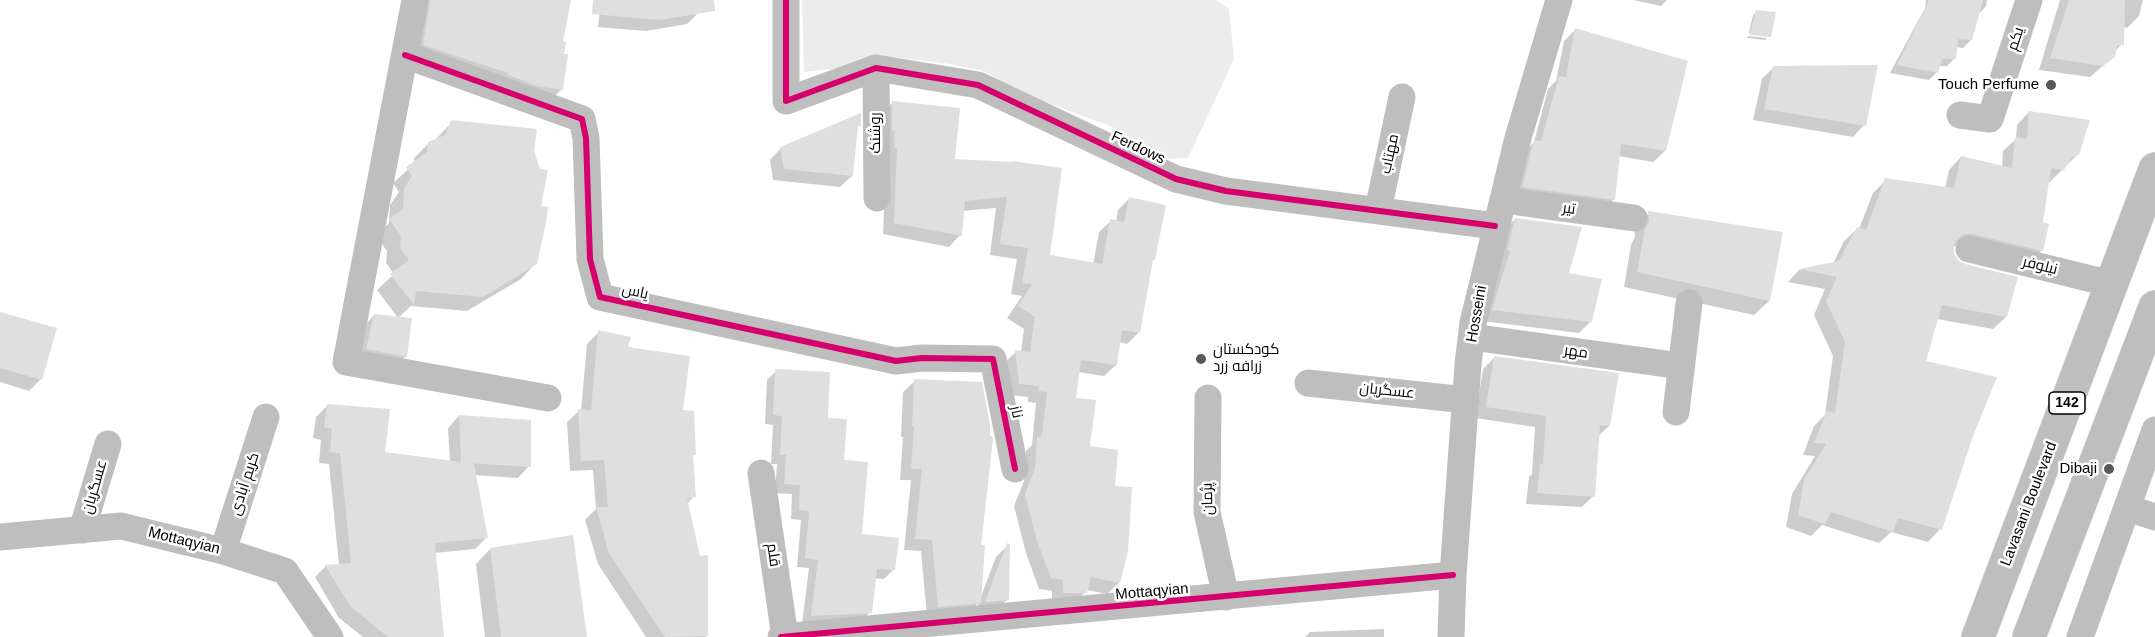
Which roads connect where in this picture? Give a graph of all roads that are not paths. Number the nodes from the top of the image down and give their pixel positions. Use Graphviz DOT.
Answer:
graph roads {
  1 [pos="415,0"];
  2 [pos="786,0"];
  3 [pos="1559,0"];
  4 [pos="2029,0"];
  5 [pos="405,56"];
  6 [pos="876,68"];
  7 [pos="1402,97"];
  8 [pos="1960,115"];
  9 [pos="2155,169"];
  10 [pos="877,198"];
  11 [pos="1503,200"];
  12 [pos="1378,210"];
  13 [pos="1634,218"];
  14 [pos="1495,226"];
  15 [pos="1969,249"];
  16 [pos="2112,284"];
  17 [pos="1689,303"];
  18 [pos="2155,307"];
  19 [pos="1472,337"];
  20 [pos="993,359"];
  21 [pos="1681,366"];
  22 [pos="1308,383"];
  23 [pos="548,398"];
  24 [pos="1208,398"];
  25 [pos="1466,400"];
  26 [pos="1676,412"];
  27 [pos="266,417"];
  28 [pos="2155,430"];
  29 [pos="108,444"];
  30 [pos="1015,469"];
  31 [pos="761,473"];
  32 [pos="2127,508"];
  33 [pos="2155,517"];
  34 [pos="82,530"];
  35 [pos="0,537"];
  36 [pos="223,551"];
  37 [pos="1453,575"];
  38 [pos="1226,597"];
  39 [pos="936,631"];
  40 [pos="330,637"];
  41 [pos="783,637"];
  42 [pos="1451,637"];
  43 [pos="1978,637"];
  44 [pos="2029,637"];
  45 [pos="2080,637"];
  1 -- 5 [label="street"];
  2 -- 6 [label="street, Ferdows"];
  3 -- 11 [label="street, Hosseini"];
  4 -- 8 [label="street, یکم"];
  5 -- 20 [label="street, یاس"];
  5 -- 23 [label="street"];
  6 -- 10 [label="street, روشنک"];
  6 -- 12 [label="street, Ferdows"];
  7 -- 12 [label="street, مهتاب"];
  9 -- 16 [label="main road, Lavasani Boulevard / 142"];
  11 -- 13 [label="street, تیر"];
  11 -- 14 [label="street, Hosseini"];
  12 -- 14 [label="street, Ferdows"];
  14 -- 19 [label="street, Hosseini"];
  15 -- 16 [label="street, نیلوفر"];
  16 -- 43 [label="main road, Lavasani Boulevard / 142"];
  17 -- 21 [label="street"];
  18 -- 44 [label="main road"];
  19 -- 21 [label="street, مهر"];
  19 -- 25 [label="street, Hosseini"];
  20 -- 30 [label="street, ناز"];
  21 -- 26 [label="street"];
  22 -- 25 [label="street, عسگریان"];
  24 -- 38 [label="street, پژمان"];
  25 -- 37 [label="street, Hosseini"];
  27 -- 36 [label="street, کریم آبادی"];
  28 -- 32 [label="street"];
  29 -- 34 [label="street, عسگریان"];
  31 -- 41 [label="street, قلم"];
  32 -- 33 [label="street"];
  32 -- 45 [label="street"];
  34 -- 35 [label="street, Mottaqyian"];
  34 -- 36 [label="street, Mottaqyian"];
  36 -- 40 [label="street, Mottaqyian"];
  37 -- 38 [label="street, Mottaqyian"];
  37 -- 42 [label="street, Hosseini"];
  38 -- 39 [label="street, Mottaqyian"];
  39 -- 41 [label="street, Mottaqyian"];
}
